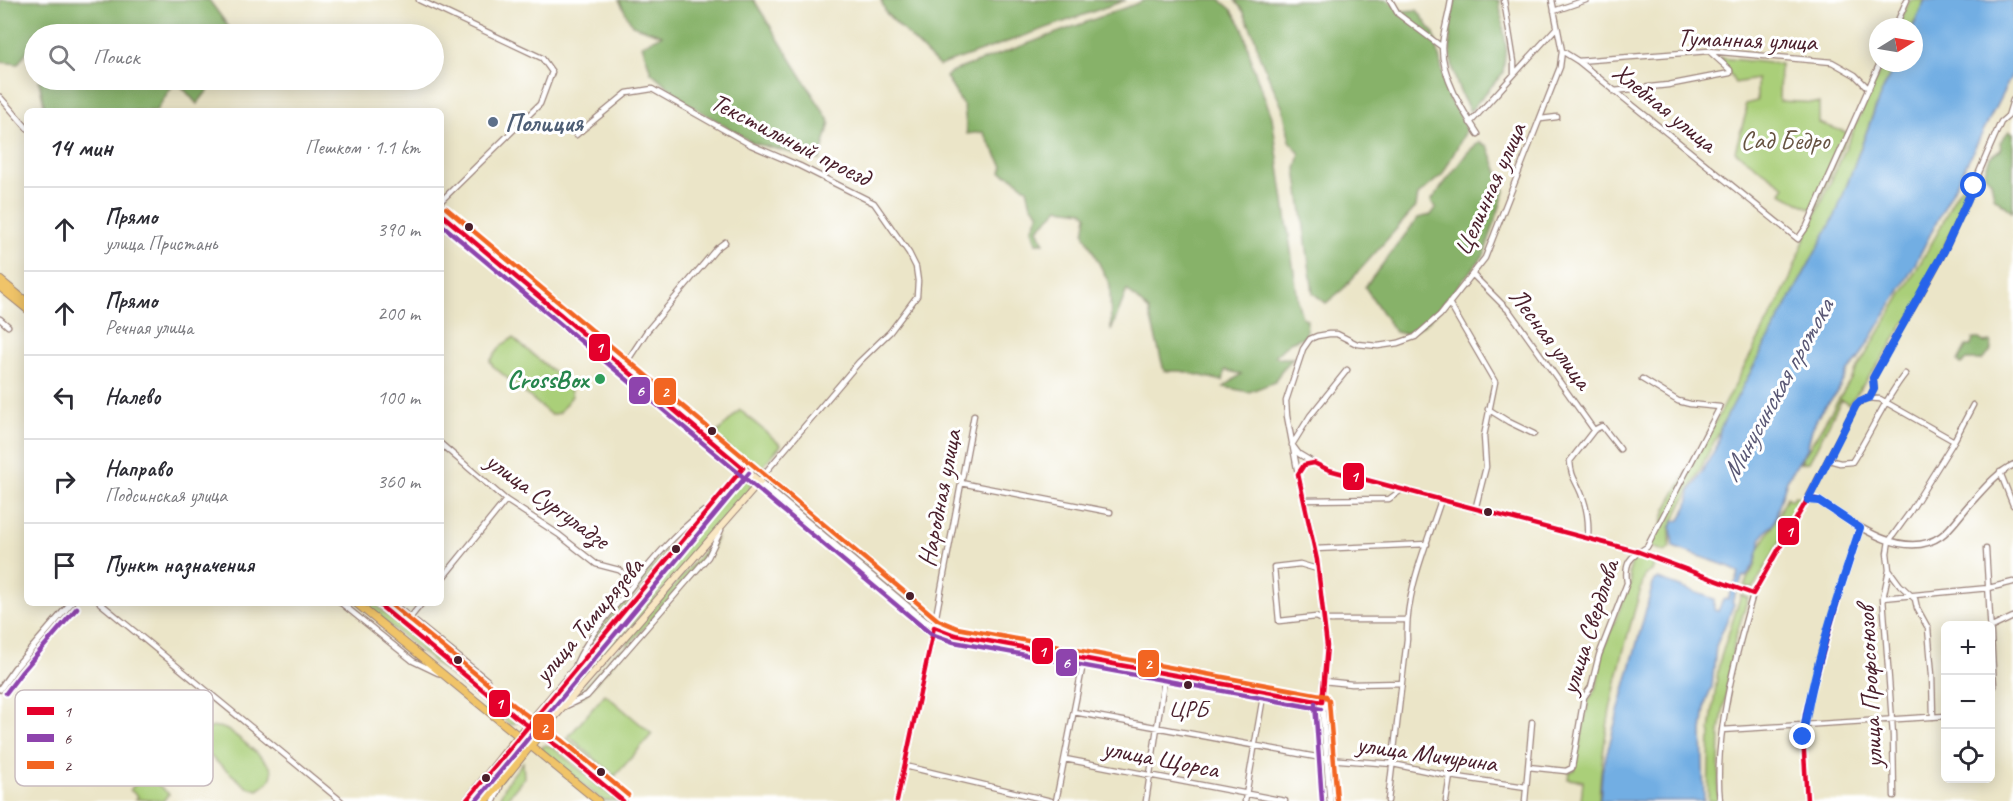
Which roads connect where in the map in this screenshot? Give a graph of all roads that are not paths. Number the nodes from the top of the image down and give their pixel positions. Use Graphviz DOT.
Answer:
graph roads {
  1 [pos="419,0"];
  2 [pos="1390,0"];
  3 [pos="1451,0"];
  4 [pos="1504,0"];
  5 [pos="1552,0"];
  6 [pos="1586,0"];
  7 [pos="1907,0"];
  8 [pos="1554,11"];
  9 [pos="1899,18"];
  10 [pos="1557,27"];
  11 [pos="1442,48"];
  12 [pos="1562,51"];
  13 [pos="1709,51"];
  14 [pos="1578,62"];
  15 [pos="1876,72"];
  16 [pos="1515,74"];
  17 [pos="1869,89"];
  18 [pos="1614,91"];
  19 [pos="0,97"];
  20 [pos="2013,100"];
  21 [pos="1557,117"];
  22 [pos="1540,119"];
  23 [pos="1470,123"];
  24 [pos="24,125"];
  25 [pos="1478,134"];
  26 [pos="576,135"];
  27 [pos="444,198"];
  28 [pos="444,216"];
  29 [pos="725,242"];
  30 [pos="1472,274"];
  31 [pos="0,280"];
  32 [pos="0,287"];
  33 [pos="24,300"];
  34 [pos="1449,303"];
  35 [pos="24,307"];
  36 [pos="0,319"];
  37 [pos="8,326"];
  38 [pos="624,366"];
  39 [pos="1347,370"];
  40 [pos="1905,374"];
  41 [pos="1642,379"];
  42 [pos="1870,397"];
  43 [pos="1887,403"];
  44 [pos="1973,405"];
  45 [pos="1488,409"];
  46 [pos="974,415"];
  47 [pos="1594,430"];
  48 [pos="1534,434"];
  49 [pos="1954,441"];
  50 [pos="1292,445"];
  51 [pos="444,447"];
  52 [pos="1620,449"];
  53 [pos="1829,460"];
  54 [pos="1314,464"];
  55 [pos="2013,465"];
  56 [pos="743,468"];
  57 [pos="2000,472"];
  58 [pos="1298,474"];
  59 [pos="760,482"];
  60 [pos="961,483"];
  61 [pos="1402,489"];
  62 [pos="506,500"];
  63 [pos="1304,500"];
  64 [pos="1441,500"];
  65 [pos="1808,500"];
  66 [pos="714,503"];
  67 [pos="2013,505"];
  68 [pos="1475,510"];
  69 [pos="1110,512"];
  70 [pos="724,523"];
  71 [pos="1860,528"];
  72 [pos="1588,537"];
  73 [pos="1889,541"];
  74 [pos="1427,544"];
  75 [pos="1315,549"];
  76 [pos="1986,549"];
  77 [pos="1639,552"];
  78 [pos="1317,569"];
  79 [pos="1889,570"];
  80 [pos="444,576"];
  81 [pos="635,582"];
  82 [pos="2013,582"];
  83 [pos="1989,588"];
  84 [pos="1753,594"];
  85 [pos="1912,595"];
  86 [pos="1883,598"];
  87 [pos="68,606"];
  88 [pos="104,606"];
  89 [pos="345,606"];
  90 [pos="360,606"];
  91 [pos="381,606"];
  92 [pos="396,606"];
  93 [pos="420,606"];
  94 [pos="2013,617"];
  95 [pos="410,618"];
  96 [pos="1323,620"];
  97 [pos="1406,620"];
  98 [pos="1992,621"];
  99 [pos="1995,626"];
  100 [pos="934,627"];
  101 [pos="1084,659"];
  102 [pos="572,672"];
  103 [pos="1165,674"];
  104 [pos="446,677"];
  105 [pos="1323,681"];
  106 [pos="1402,683"];
  107 [pos="0,689"];
  108 [pos="206,690"];
  109 [pos="1264,691"];
  110 [pos="213,696"];
  111 [pos="496,700"];
  112 [pos="1322,702"];
  113 [pos="563,707"];
  114 [pos="1074,712"];
  115 [pos="1941,716"];
  116 [pos="1933,717"];
  117 [pos="1892,719"];
  118 [pos="1532,722"];
  119 [pos="528,725"];
  120 [pos="1804,726"];
  121 [pos="1157,728"];
  122 [pos="1722,730"];
  123 [pos="540,734"];
  124 [pos="519,736"];
  125 [pos="532,746"];
  126 [pos="1255,747"];
  127 [pos="1065,759"];
  128 [pos="1327,759"];
  129 [pos="1393,764"];
  130 [pos="905,766"];
  131 [pos="1528,767"];
  132 [pos="1150,776"];
  133 [pos="1450,776"];
  134 [pos="505,778"];
  135 [pos="1527,787"];
  136 [pos="1246,795"];
  137 [pos="1894,796"];
  138 [pos="341,801"];
  139 [pos="466,801"];
  140 [pos="486,801"];
  141 [pos="494,801"];
  142 [pos="598,801"];
  143 [pos="623,801"];
  144 [pos="897,801"];
  145 [pos="1051,801"];
  146 [pos="1056,801"];
  147 [pos="1146,801"];
  148 [pos="1245,801"];
  149 [pos="1285,801"];
  150 [pos="1330,801"];
  151 [pos="1388,801"];
  152 [pos="1446,801"];
  153 [pos="1525,801"];
  154 [pos="1720,801"];
  155 [pos="1807,801"];
  1 -- 27 [label="street"];
  2 -- 11 [label="street"];
  3 -- 11 [label="street"];
  4 -- 16 [label="street"];
  5 -- 8 [label="street, Целинная улица"];
  6 -- 8 [label="street"];
  7 -- 9 [label="street"];
  8 -- 10 [label="street, Целинная улица"];
  10 -- 12 [label="street, Целинная улица"];
  10 -- 16 [label="street"];
  11 -- 23 [label="street"];
  12 -- 14 [label="street, Хлебная улица"];
  12 -- 22 [label="street, Целинная улица"];
  13 -- 14 [label="street, Туманная улица"];
  13 -- 17 [label="street, Туманная улица"];
  13 -- 18 [label="street"];
  14 -- 18 [label="street, Хлебная улица"];
  15 -- 17 [label="street"];
  16 -- 23 [label="street"];
  17 -- 18 [label="street, Хлебная улица"];
  19 -- 24 [label="street"];
  20 -- 42 [label="street"];
  21 -- 22 [label="street"];
  22 -- 30 [label="street, Целинная улица"];
  23 -- 25 [label="street"];
  26 -- 59 [label="street, Текстильный проезд"];
  28 -- 38 [label="street"];
  29 -- 38 [label="street"];
  30 -- 34 [label="street, Целинная улица"];
  30 -- 47 [label="street, Лесная улица"];
  31 -- 33 [label="main road"];
  32 -- 35 [label="main road"];
  34 -- 45 [label="street"];
  34 -- 50 [label="street, Целинная улица"];
  36 -- 37 [label="street"];
  38 -- 56 [label="street"];
  39 -- 50 [label="street"];
  40 -- 43 [label="street"];
  41 -- 77 [label="street, улица Свердлова"];
  42 -- 43 [label="street"];
  42 -- 53 [label="street"];
  43 -- 49 [label="street"];
  43 -- 53 [label="street"];
  44 -- 49 [label="street"];
  45 -- 48 [label="street"];
  45 -- 68 [label="street"];
  46 -- 60 [label="street, Народная улица"];
  47 -- 52 [label="street, Лесная улица"];
  47 -- 72 [label="street"];
  49 -- 73 [label="street"];
  50 -- 54 [label="street"];
  50 -- 58 [label="street"];
  51 -- 62 [label="street, улица Сургуладзе"];
  53 -- 65 [label="street"];
  54 -- 58 [label="street"];
  54 -- 61 [label="street"];
  55 -- 57 [label="street"];
  56 -- 59 [label="main road"];
  56 -- 66 [label="main road, улица Тимирязева"];
  57 -- 67 [label="street"];
  57 -- 73 [label="street"];
  58 -- 63 [label="street"];
  59 -- 70 [label="main road, улица Тимирязева"];
  59 -- 100 [label="street"];
  60 -- 69 [label="street"];
  60 -- 100 [label="street, Народная улица"];
  61 -- 63 [label="street"];
  61 -- 64 [label="street"];
  62 -- 80 [label="street"];
  62 -- 81 [label="street, улица Сургуладзе"];
  63 -- 75 [label="street"];
  64 -- 68 [label="street"];
  64 -- 74 [label="street"];
  65 -- 71 [label="street"];
  65 -- 84 [label="street"];
  66 -- 81 [label="street"];
  66 -- 102 [label="main road, улица Тимирязева"];
  68 -- 72 [label="street"];
  70 -- 113 [label="main road, улица Тимирязева"];
  70 -- 113 [label="street"];
  71 -- 73 [label="street"];
  71 -- 120 [label="street"];
  72 -- 77 [label="street"];
  73 -- 79 [label="street, улица Профсоюзов"];
  74 -- 75 [label="street"];
  74 -- 97 [label="street"];
  75 -- 78 [label="street"];
  76 -- 83 [label="street"];
  77 -- 84 [label="street"];
  77 -- 131 [label="street, улица Свердлова"];
  78 -- 96 [label="street"];
  78 -- 96 [label="street"];
  79 -- 85 [label="street"];
  79 -- 86 [label="street, улица Профсоюзов"];
  81 -- 102 [label="street"];
  82 -- 83 [label="street"];
  83 -- 85 [label="street"];
  83 -- 98 [label="street"];
  84 -- 122 [label="street"];
  85 -- 86 [label="street"];
  85 -- 116 [label="street"];
  86 -- 117 [label="street, улица Профсоюзов"];
  87 -- 107 [label="street"];
  88 -- 108 [label="street"];
  89 -- 104 [label="street"];
  90 -- 104 [label="main road"];
  91 -- 111 [label="main road"];
  92 -- 95 [label="street"];
  93 -- 95 [label="street"];
  94 -- 99 [label="street"];
  95 -- 111 [label="street"];
  96 -- 97 [label="street"];
  96 -- 105 [label="street"];
  97 -- 106 [label="street"];
  100 -- 101 [label="street"];
  100 -- 130 [label="street, Народная улица"];
  101 -- 103 [label="street"];
  101 -- 114 [label="street"];
  102 -- 119 [label="main road, улица Тимирязева"];
  103 -- 109 [label="street"];
  103 -- 121 [label="street"];
  104 -- 124 [label="main road"];
  105 -- 106 [label="street"];
  105 -- 112 [label="street"];
  106 -- 129 [label="street"];
  109 -- 112 [label="street"];
  109 -- 126 [label="street"];
  110 -- 138 [label="street"];
  111 -- 119 [label="main road"];
  112 -- 128 [label="street"];
  113 -- 123 [label="main road, улица Тимирязева"];
  114 -- 121 [label="street, улица Мичурина"];
  114 -- 127 [label="street"];
  115 -- 116 [label="street"];
  116 -- 117 [label="street"];
  117 -- 120 [label="street"];
  117 -- 137 [label="street, улица Профсоюзов"];
  118 -- 131 [label="street"];
  119 -- 123 [label="main road"];
  119 -- 124 [label="main road, улица Тимирязева"];
  120 -- 122 [label="street"];
  120 -- 155 [label="street"];
  121 -- 126 [label="street, улица Мичурина"];
  121 -- 132 [label="street"];
  122 -- 154 [label="street"];
  123 -- 125 [label="main road, улица Тимирязева"];
  123 -- 143 [label="main road"];
  124 -- 125 [label="main road"];
  124 -- 139 [label="main road, улица Тимирязева"];
  125 -- 134 [label="main road, улица Тимирязева"];
  125 -- 142 [label="main road"];
  126 -- 128 [label="street, улица Мичурина"];
  126 -- 136 [label="street"];
  127 -- 132 [label="street, улица Щорса"];
  127 -- 146 [label="street"];
  128 -- 129 [label="street, улица Мичурина"];
  128 -- 150 [label="street"];
  129 -- 133 [label="street, улица Мичурина"];
  129 -- 151 [label="street"];
  130 -- 144 [label="street, Народная улица"];
  130 -- 145 [label="street"];
  131 -- 135 [label="street"];
  132 -- 136 [label="street, улица Щорса"];
  132 -- 147 [label="street"];
  133 -- 135 [label="street, улица Мичурина"];
  133 -- 152 [label="street"];
  134 -- 140 [label="main road, улица Тимирязева"];
  134 -- 141 [label="street"];
  135 -- 153 [label="street"];
  136 -- 148 [label="street"];
  136 -- 149 [label="street, улица Щорса"];
}
